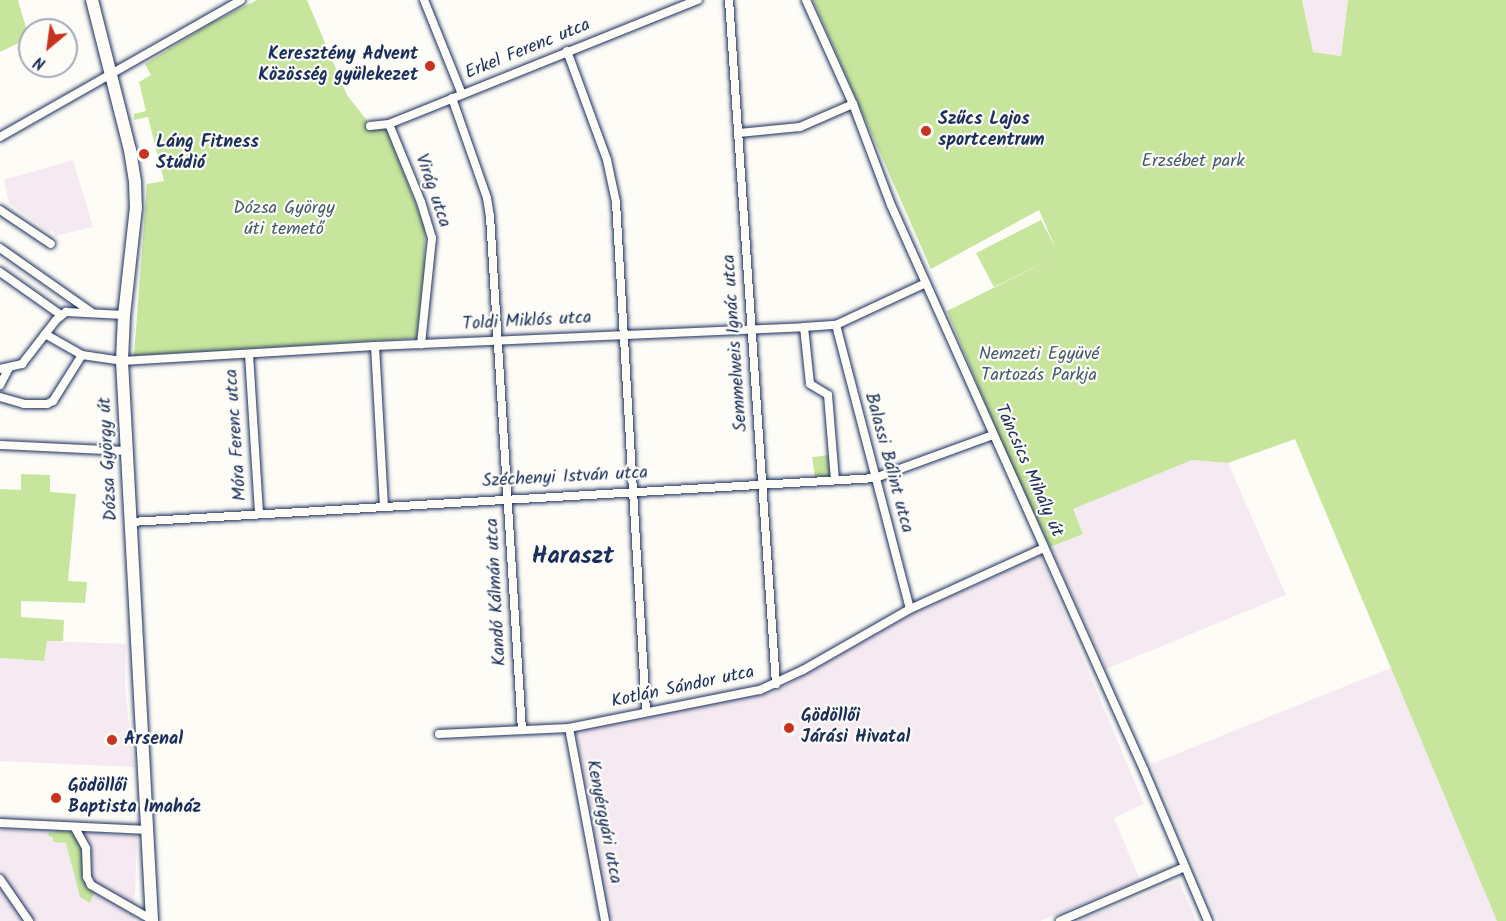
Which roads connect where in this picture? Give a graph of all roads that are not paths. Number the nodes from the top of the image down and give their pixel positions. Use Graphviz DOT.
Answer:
graph roads {
  1 [pos="92,0"];
  2 [pos="240,0"];
  3 [pos="424,0"];
  4 [pos="698,0"];
  5 [pos="729,0"];
  6 [pos="806,0"];
  7 [pos="567,51"];
  8 [pos="111,75"];
  9 [pos="462,94"];
  10 [pos="452,98"];
  11 [pos="853,104"];
  12 [pos="389,124"];
  13 [pos="370,126"];
  14 [pos="739,133"];
  15 [pos="0,137"];
  16 [pos="0,210"];
  17 [pos="51,244"];
  18 [pos="0,248"];
  19 [pos="0,272"];
  20 [pos="926,283"];
  21 [pos="92,312"];
  22 [pos="61,315"];
  23 [pos="124,315"];
  24 [pos="836,325"];
  25 [pos="804,327"];
  26 [pos="750,328"];
  27 [pos="624,333"];
  28 [pos="45,334"];
  29 [pos="499,341"];
  30 [pos="422,344"];
  31 [pos="375,345"];
  32 [pos="249,354"];
  33 [pos="82,355"];
  34 [pos="122,361"];
  35 [pos="4,369"];
  36 [pos="0,386"];
  37 [pos="0,397"];
  38 [pos="993,435"];
  39 [pos="0,445"];
  40 [pos="127,451"];
  41 [pos="875,478"];
  42 [pos="835,480"];
  43 [pos="762,484"];
  44 [pos="632,491"];
  45 [pos="508,498"];
  46 [pos="384,506"];
  47 [pos="259,514"];
  48 [pos="131,522"];
  49 [pos="1044,548"];
  50 [pos="910,609"];
  51 [pos="776,684"];
  52 [pos="646,712"];
  53 [pos="569,729"];
  54 [pos="522,730"];
  55 [pos="439,734"];
  56 [pos="0,823"];
  57 [pos="75,828"];
  58 [pos="148,830"];
  59 [pos="1185,867"];
  60 [pos="0,879"];
  61 [pos="29,921"];
  62 [pos="152,921"];
  63 [pos="605,921"];
  64 [pos="1060,921"];
  65 [pos="1208,921"];
  1 -- 8 [label="main road, Dózsa György út"];
  2 -- 8 [label="street"];
  3 -- 9 [label="street"];
  4 -- 7 [label="street, Erkel Ferenc utca"];
  5 -- 14 [label="street, Semmelweis Ignác utca"];
  6 -- 11 [label="street, Táncsics Mihály út"];
  7 -- 9 [label="street, Erkel Ferenc utca"];
  7 -- 27 [label="street"];
  8 -- 15 [label="street"];
  8 -- 23 [label="main road, Dózsa György út"];
  9 -- 10 [label="street, Erkel Ferenc utca"];
  10 -- 12 [label="street, Erkel Ferenc utca"];
  10 -- 29 [label="street, Kandó Kálmán utca"];
  11 -- 14 [label="street"];
  11 -- 20 [label="street, Táncsics Mihály út"];
  12 -- 13 [label="street, Erkel Ferenc utca"];
  12 -- 30 [label="street, Virág utca"];
  14 -- 26 [label="street, Semmelweis Ignác utca"];
  16 -- 17 [label="street"];
  18 -- 21 [label="street"];
  19 -- 22 [label="street"];
  20 -- 24 [label="street, Toldi Miklós utca"];
  20 -- 38 [label="street, Táncsics Mihály út"];
  21 -- 22 [label="street"];
  21 -- 23 [label="street"];
  22 -- 28 [label="street"];
  23 -- 34 [label="main road, Dózsa György út"];
  24 -- 25 [label="street, Toldi Miklós utca"];
  24 -- 41 [label="street, Balassi Bálint utca"];
  25 -- 26 [label="street, Toldi Miklós utca"];
  25 -- 42 [label="street"];
  26 -- 27 [label="street, Toldi Miklós utca"];
  26 -- 43 [label="street, Semmelweis Ignác utca"];
  27 -- 29 [label="street, Toldi Miklós utca"];
  27 -- 44 [label="street"];
  28 -- 33 [label="street"];
  28 -- 35 [label="street"];
  29 -- 30 [label="street, Toldi Miklós utca"];
  29 -- 45 [label="street, Kandó Kálmán utca"];
  30 -- 31 [label="street, Toldi Miklós utca"];
  31 -- 32 [label="street, Toldi Miklós utca"];
  31 -- 46 [label="street"];
  32 -- 34 [label="street, Toldi Miklós utca"];
  32 -- 47 [label="street, Móra Ferenc utca"];
  33 -- 34 [label="street, Toldi Miklós utca"];
  33 -- 37 [label="street"];
  34 -- 40 [label="main road, Dózsa György út"];
  35 -- 36 [label="street"];
  38 -- 41 [label="street, Széchenyi István utca"];
  38 -- 49 [label="street, Táncsics Mihály út"];
  39 -- 40 [label="street"];
  40 -- 48 [label="main road, Dózsa György út"];
  41 -- 42 [label="street, Széchenyi István utca"];
  41 -- 50 [label="street, Balassi Bálint utca"];
  42 -- 43 [label="street, Széchenyi István utca"];
  43 -- 44 [label="street, Széchenyi István utca"];
  43 -- 51 [label="street, Semmelweis Ignác utca"];
  44 -- 45 [label="street, Széchenyi István utca"];
  44 -- 52 [label="street"];
  45 -- 46 [label="street, Széchenyi István utca"];
  45 -- 54 [label="street, Kandó Kálmán utca"];
  46 -- 47 [label="street, Széchenyi István utca"];
  47 -- 48 [label="street, Széchenyi István utca"];
  48 -- 58 [label="main road, Dózsa György út"];
  49 -- 50 [label="street, Kotlán Sándor utca"];
  49 -- 59 [label="street, Táncsics Mihály út"];
  50 -- 51 [label="street, Kotlán Sándor utca"];
  51 -- 52 [label="street, Kotlán Sándor utca"];
  52 -- 53 [label="street, Kotlán Sándor utca"];
  53 -- 54 [label="street, Kotlán Sándor utca"];
  53 -- 63 [label="street, Kenyérgyári utca"];
  54 -- 55 [label="street, Kotlán Sándor utca"];
  56 -- 57 [label="street"];
  57 -- 58 [label="street"];
  57 -- 62 [label="street"];
  58 -- 62 [label="main road, Dózsa György út"];
  59 -- 64 [label="street"];
  59 -- 65 [label="street, Táncsics Mihály út"];
  60 -- 61 [label="street"];
}
